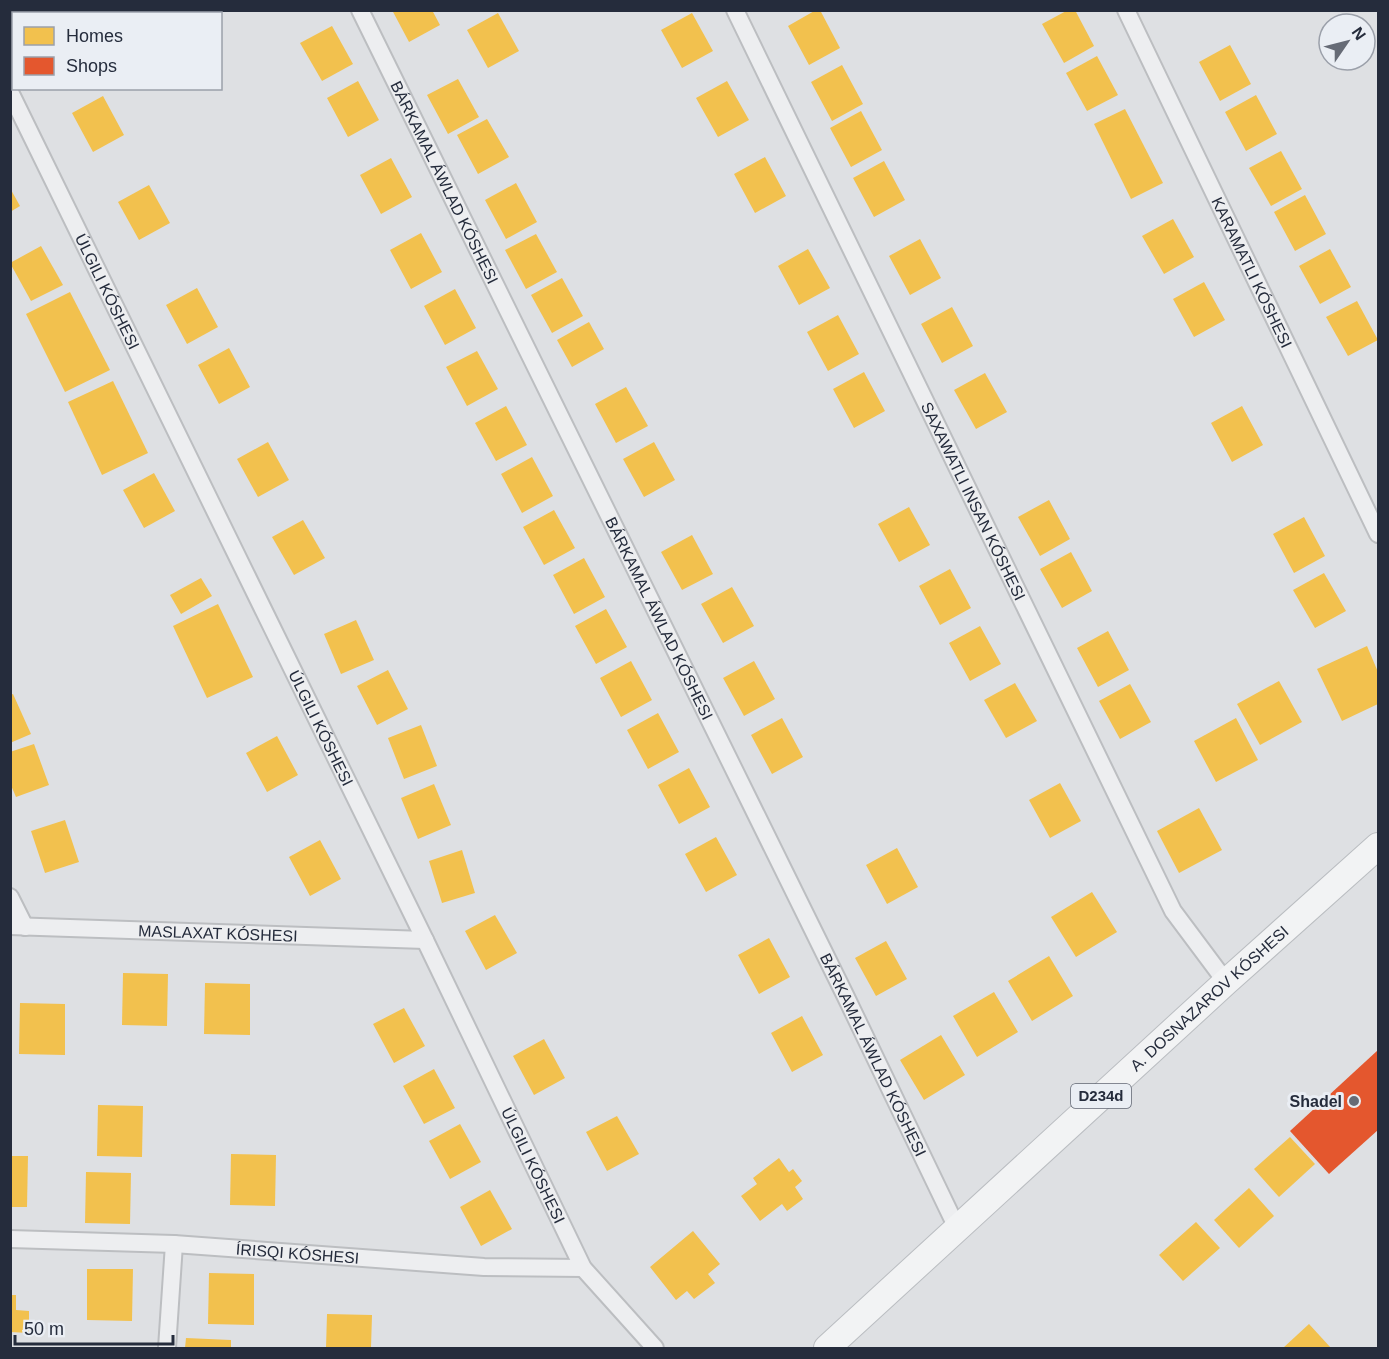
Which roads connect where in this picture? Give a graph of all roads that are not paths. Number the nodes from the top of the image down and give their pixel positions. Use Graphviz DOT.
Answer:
graph roads {
  1 [pos="360,10"];
  2 [pos="735,10"];
  3 [pos="1126,10"];
  4 [pos="10,92"];
  5 [pos="1378,534"];
  6 [pos="1378,846"];
  7 [pos="10,897"];
  8 [pos="18,927"];
  9 [pos="425,940"];
  10 [pos="1226,982"];
  11 [pos="957,1228"];
  12 [pos="10,1239"];
  13 [pos="174,1244"];
  14 [pos="583,1268"];
  15 [pos="167,1348"];
  16 [pos="655,1348"];
  17 [pos="827,1348"];
  1 -- 11 [label="street, BÁRKAMAL ÁWLAD KÓSHESI"];
  2 -- 10 [label="street"];
  3 -- 5 [label="street"];
  4 -- 9 [label="street, ÚLGILI KÓSHESI"];
  6 -- 10 [label="main road, A. DOSNAZAROV KÓSHESI / D234d"];
  7 -- 8 [label="street"];
  8 -- 9 [label="street, MASLAXAT KÓSHESI"];
  9 -- 14 [label="street, ÚLGILI KÓSHESI"];
  10 -- 11 [label="main road, A. DOSNAZAROV KÓSHESI / D234d"];
  11 -- 17 [label="main road, A. DOSNAZAROV KÓSHESI / D234d"];
  12 -- 13 [label="street"];
  13 -- 14 [label="street"];
  13 -- 15 [label="street"];
  14 -- 16 [label="street, ÚLGILI KÓSHESI"];
}
